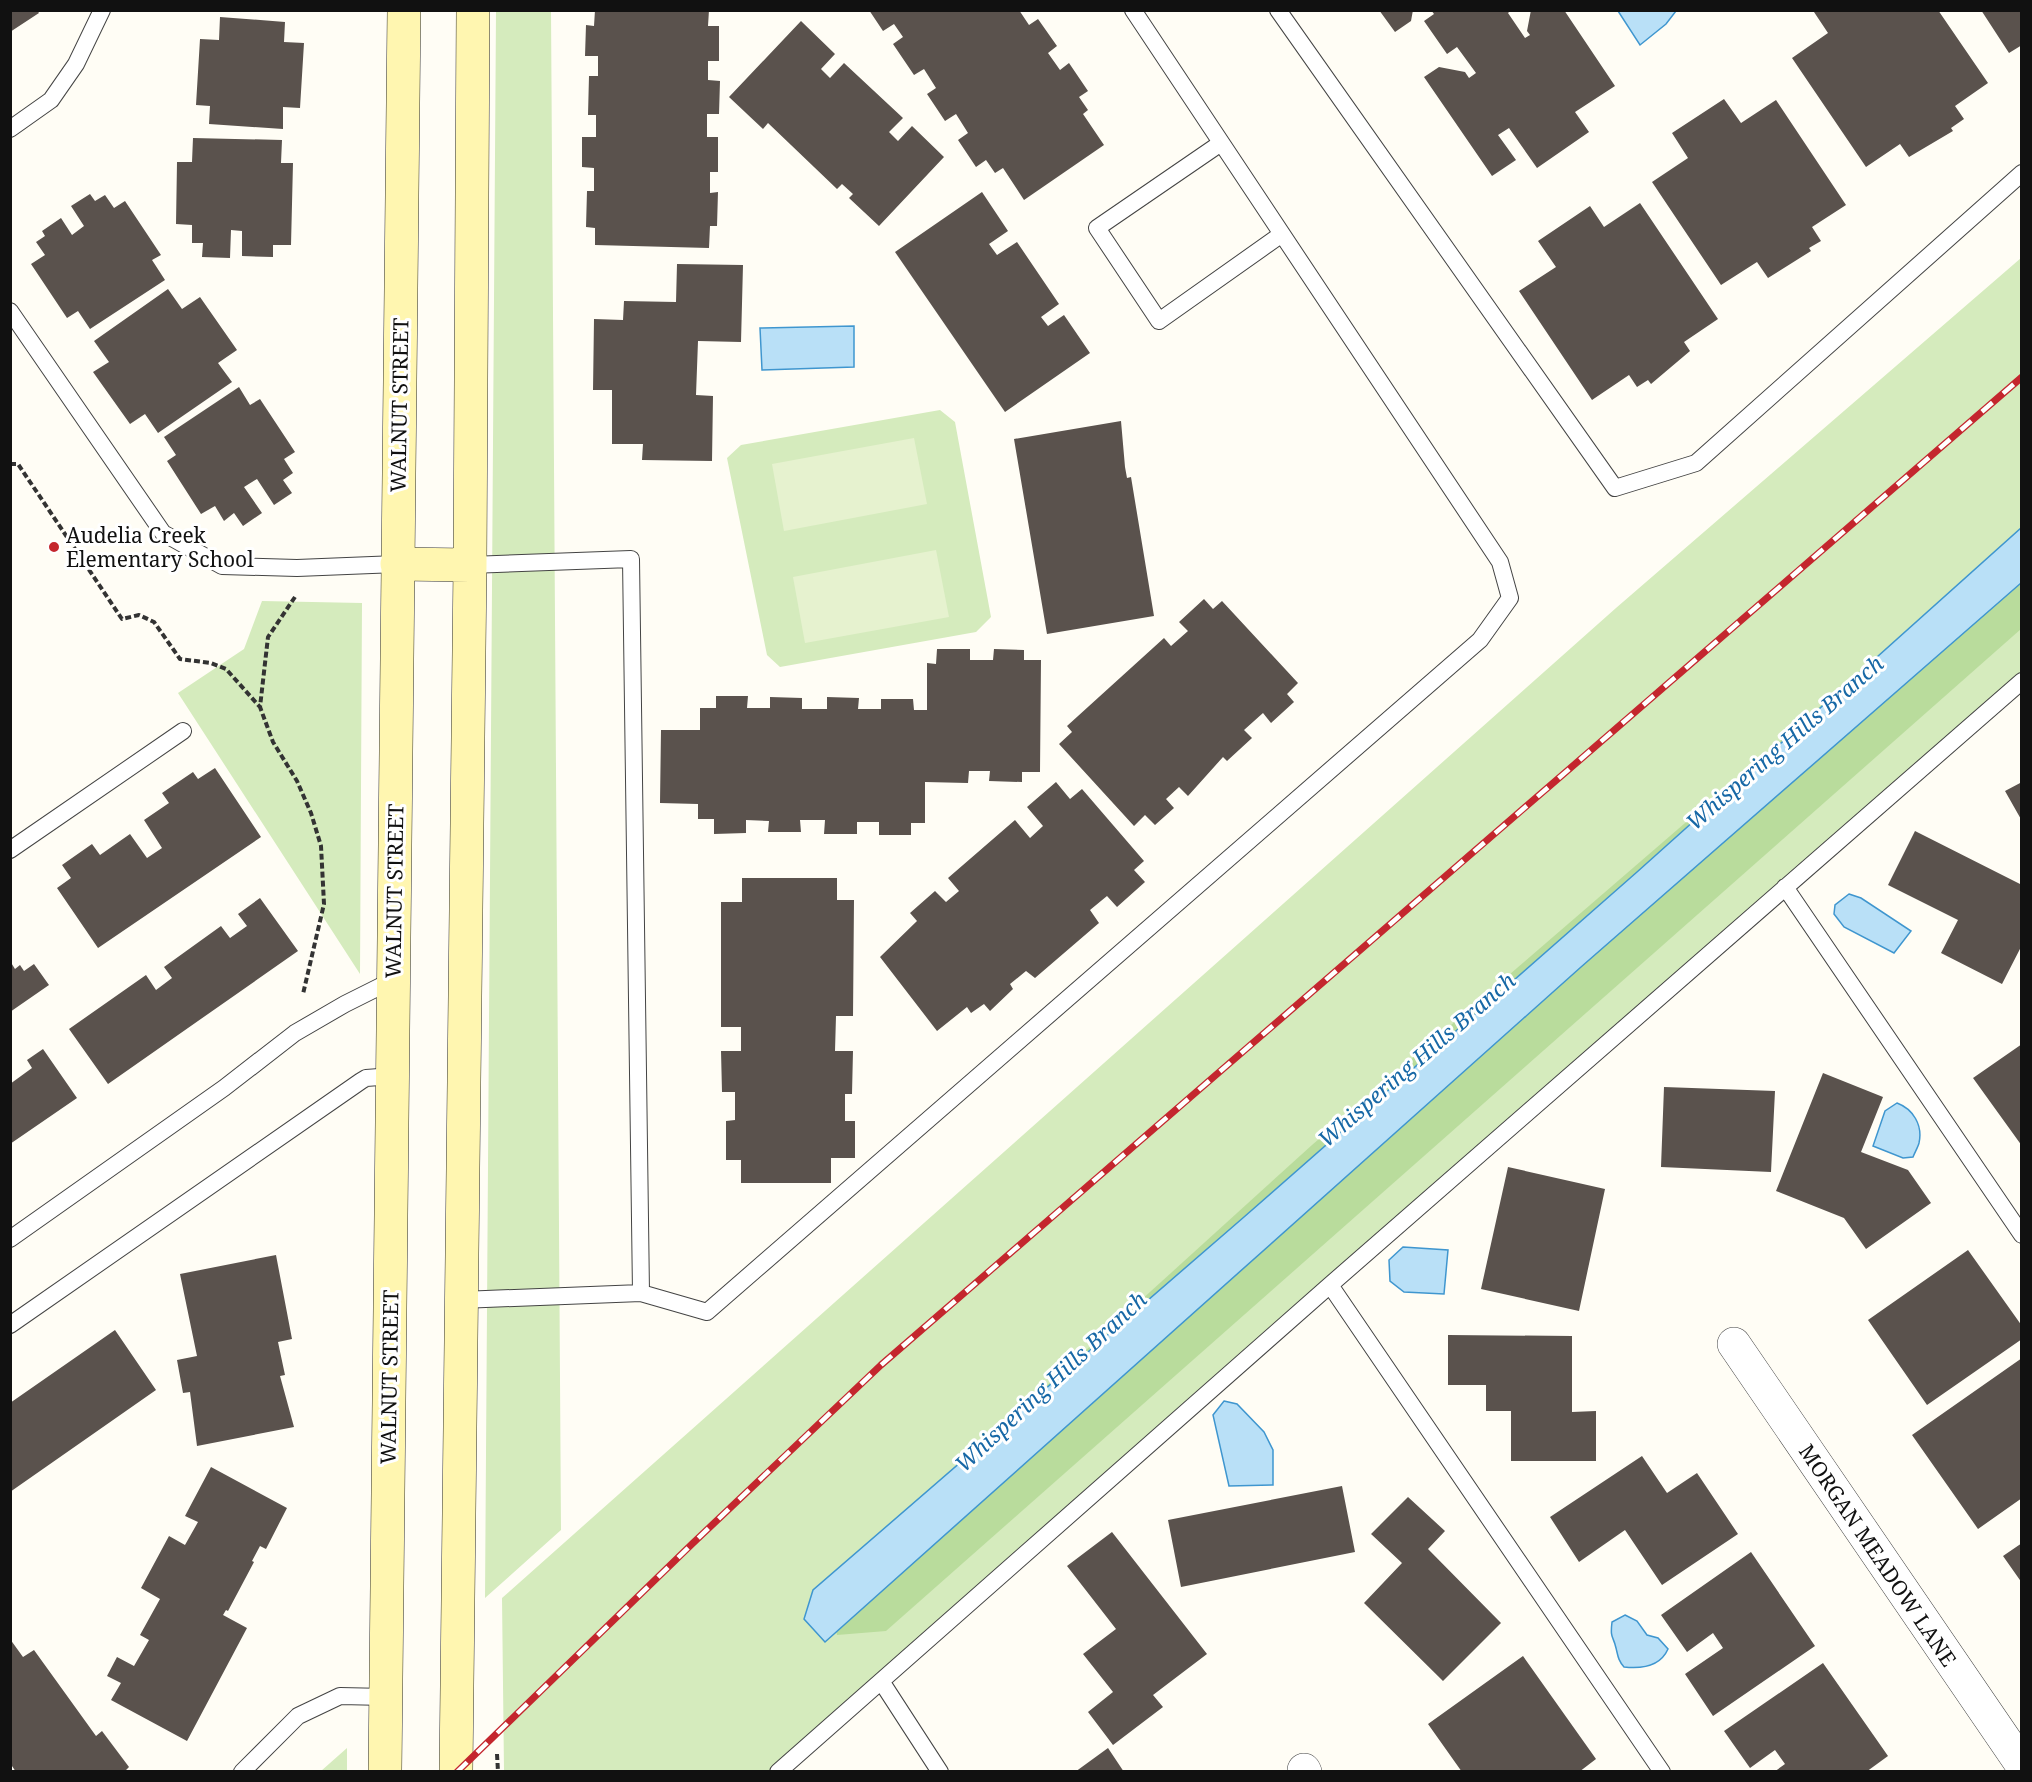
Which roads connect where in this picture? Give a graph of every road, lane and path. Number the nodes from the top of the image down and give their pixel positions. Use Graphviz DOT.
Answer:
graph roads {
  1 [pos="102,10"];
  2 [pos="404,10"];
  3 [pos="473,10"];
  4 [pos="1133,10"];
  5 [pos="1278,10"];
  6 [pos="10,129"];
  7 [pos="1221,143"];
  8 [pos="2022,173"];
  9 [pos="1282,234"];
  10 [pos="10,311"];
  11 [pos="10,464"];
  12 [pos="397,564"];
  13 [pos="470,565"];
  14 [pos="297,568"];
  15 [pos="2022,681"];
  16 [pos="260,707"];
  17 [pos="183,731"];
  18 [pos="10,850"];
  19 [pos="1785,887"];
  20 [pos="393,980"];
  21 [pos="295,1033"];
  22 [pos="393,1076"];
  23 [pos="2022,1235"];
  24 [pos="10,1239"];
  25 [pos="1330,1285"];
  26 [pos="641,1293"];
  27 [pos="461,1300"];
  28 [pos="10,1325"];
  29 [pos="1734,1344"];
  30 [pos="880,1681"];
  31 [pos="386,1697"];
  32 [pos="2022,1765"];
  33 [pos="242,1772"];
  34 [pos="386,1772"];
  35 [pos="456,1772"];
  36 [pos="778,1772"];
  37 [pos="940,1772"];
  38 [pos="1662,1772"];
  1 -- 6 [label="lane"];
  2 -- 12 [label="main road, WALNUT STREET"];
  3 -- 13 [label="main road"];
  4 -- 7 [label="lane"];
  5 -- 8 [label="lane"];
  7 -- 9 [label="lane"];
  7 -- 9 [label="lane"];
  9 -- 26 [label="lane"];
  10 -- 14 [label="lane"];
  11 -- 16 [label="path"];
  12 -- 13 [label="main road"];
  12 -- 14 [label="lane"];
  12 -- 20 [label="main road, WALNUT STREET"];
  13 -- 26 [label="lane"];
  13 -- 27 [label="main road"];
  14 -- 16 [label="path"];
  15 -- 19 [label="lane"];
  16 -- 21 [label="path"];
  17 -- 18 [label="lane"];
  19 -- 23 [label="lane"];
  19 -- 25 [label="lane"];
  20 -- 21 [label="lane"];
  20 -- 22 [label="main road, WALNUT STREET"];
  21 -- 24 [label="lane"];
  22 -- 28 [label="lane"];
  22 -- 31 [label="main road, WALNUT STREET"];
  25 -- 30 [label="lane"];
  25 -- 38 [label="lane"];
  26 -- 27 [label="lane"];
  27 -- 35 [label="main road"];
  29 -- 32 [label="street, MORGAN MEADOW LANE"];
  30 -- 36 [label="lane"];
  30 -- 37 [label="lane"];
  31 -- 33 [label="lane"];
  31 -- 34 [label="main road, WALNUT STREET"];
}
